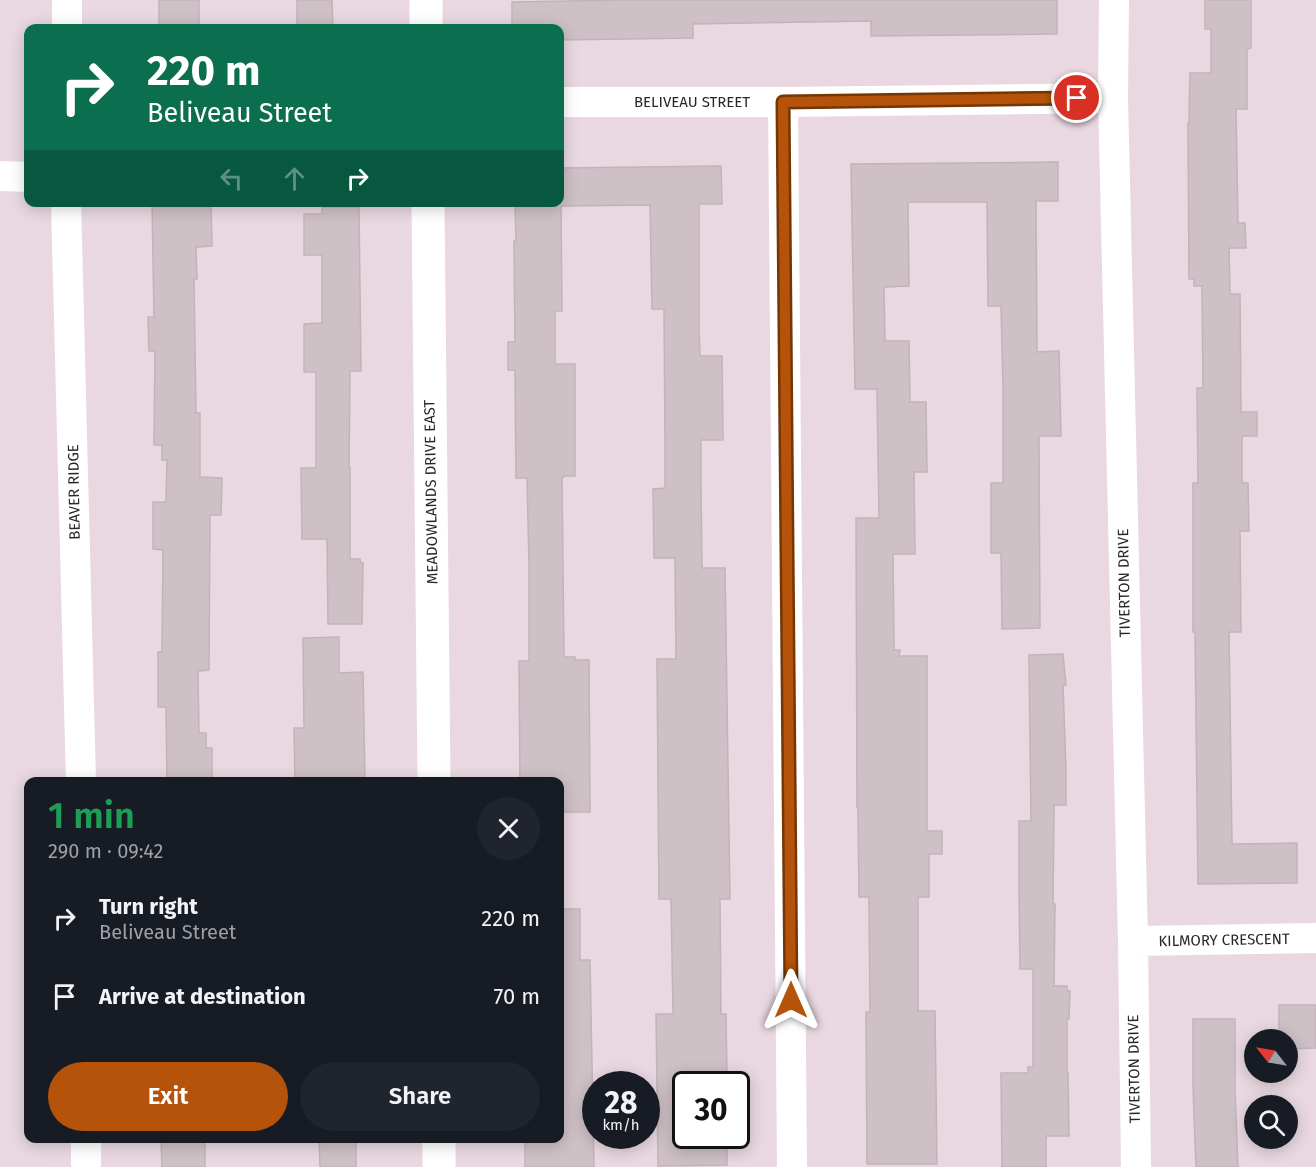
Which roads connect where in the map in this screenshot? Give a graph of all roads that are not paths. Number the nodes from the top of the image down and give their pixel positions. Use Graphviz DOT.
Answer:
graph roads {
  1 [pos="67,0"];
  2 [pos="426,0"];
  3 [pos="1114,0"];
  4 [pos="67,24"];
  5 [pos="426,24"];
  6 [pos="1113,98"];
  7 [pos="564,102"];
  8 [pos="783,102"];
  9 [pos="0,176"];
  10 [pos="24,177"];
  11 [pos="66,207"];
  12 [pos="428,207"];
  13 [pos="81,777"];
  14 [pos="434,777"];
  15 [pos="1316,938"];
  16 [pos="1133,941"];
  17 [pos="86,1143"];
  18 [pos="439,1143"];
  19 [pos="86,1167"];
  20 [pos="439,1167"];
  21 [pos="792,1167"];
  22 [pos="1136,1167"];
  1 -- 4 [label="street"];
  2 -- 5 [label="main road"];
  3 -- 6 [label="street, TIVERTON DRIVE"];
  6 -- 8 [label="street, BELIVEAU STREET"];
  6 -- 16 [label="street, TIVERTON DRIVE"];
  7 -- 8 [label="street, BELIVEAU STREET"];
  8 -- 21 [label="street"];
  9 -- 10 [label="street"];
  11 -- 13 [label="street, BEAVER RIDGE"];
  12 -- 14 [label="main road, MEADOWLANDS DRIVE EAST"];
  15 -- 16 [label="street, KILMORY CRESCENT"];
  16 -- 22 [label="street, TIVERTON DRIVE"];
  17 -- 19 [label="street"];
  18 -- 20 [label="main road"];
}
